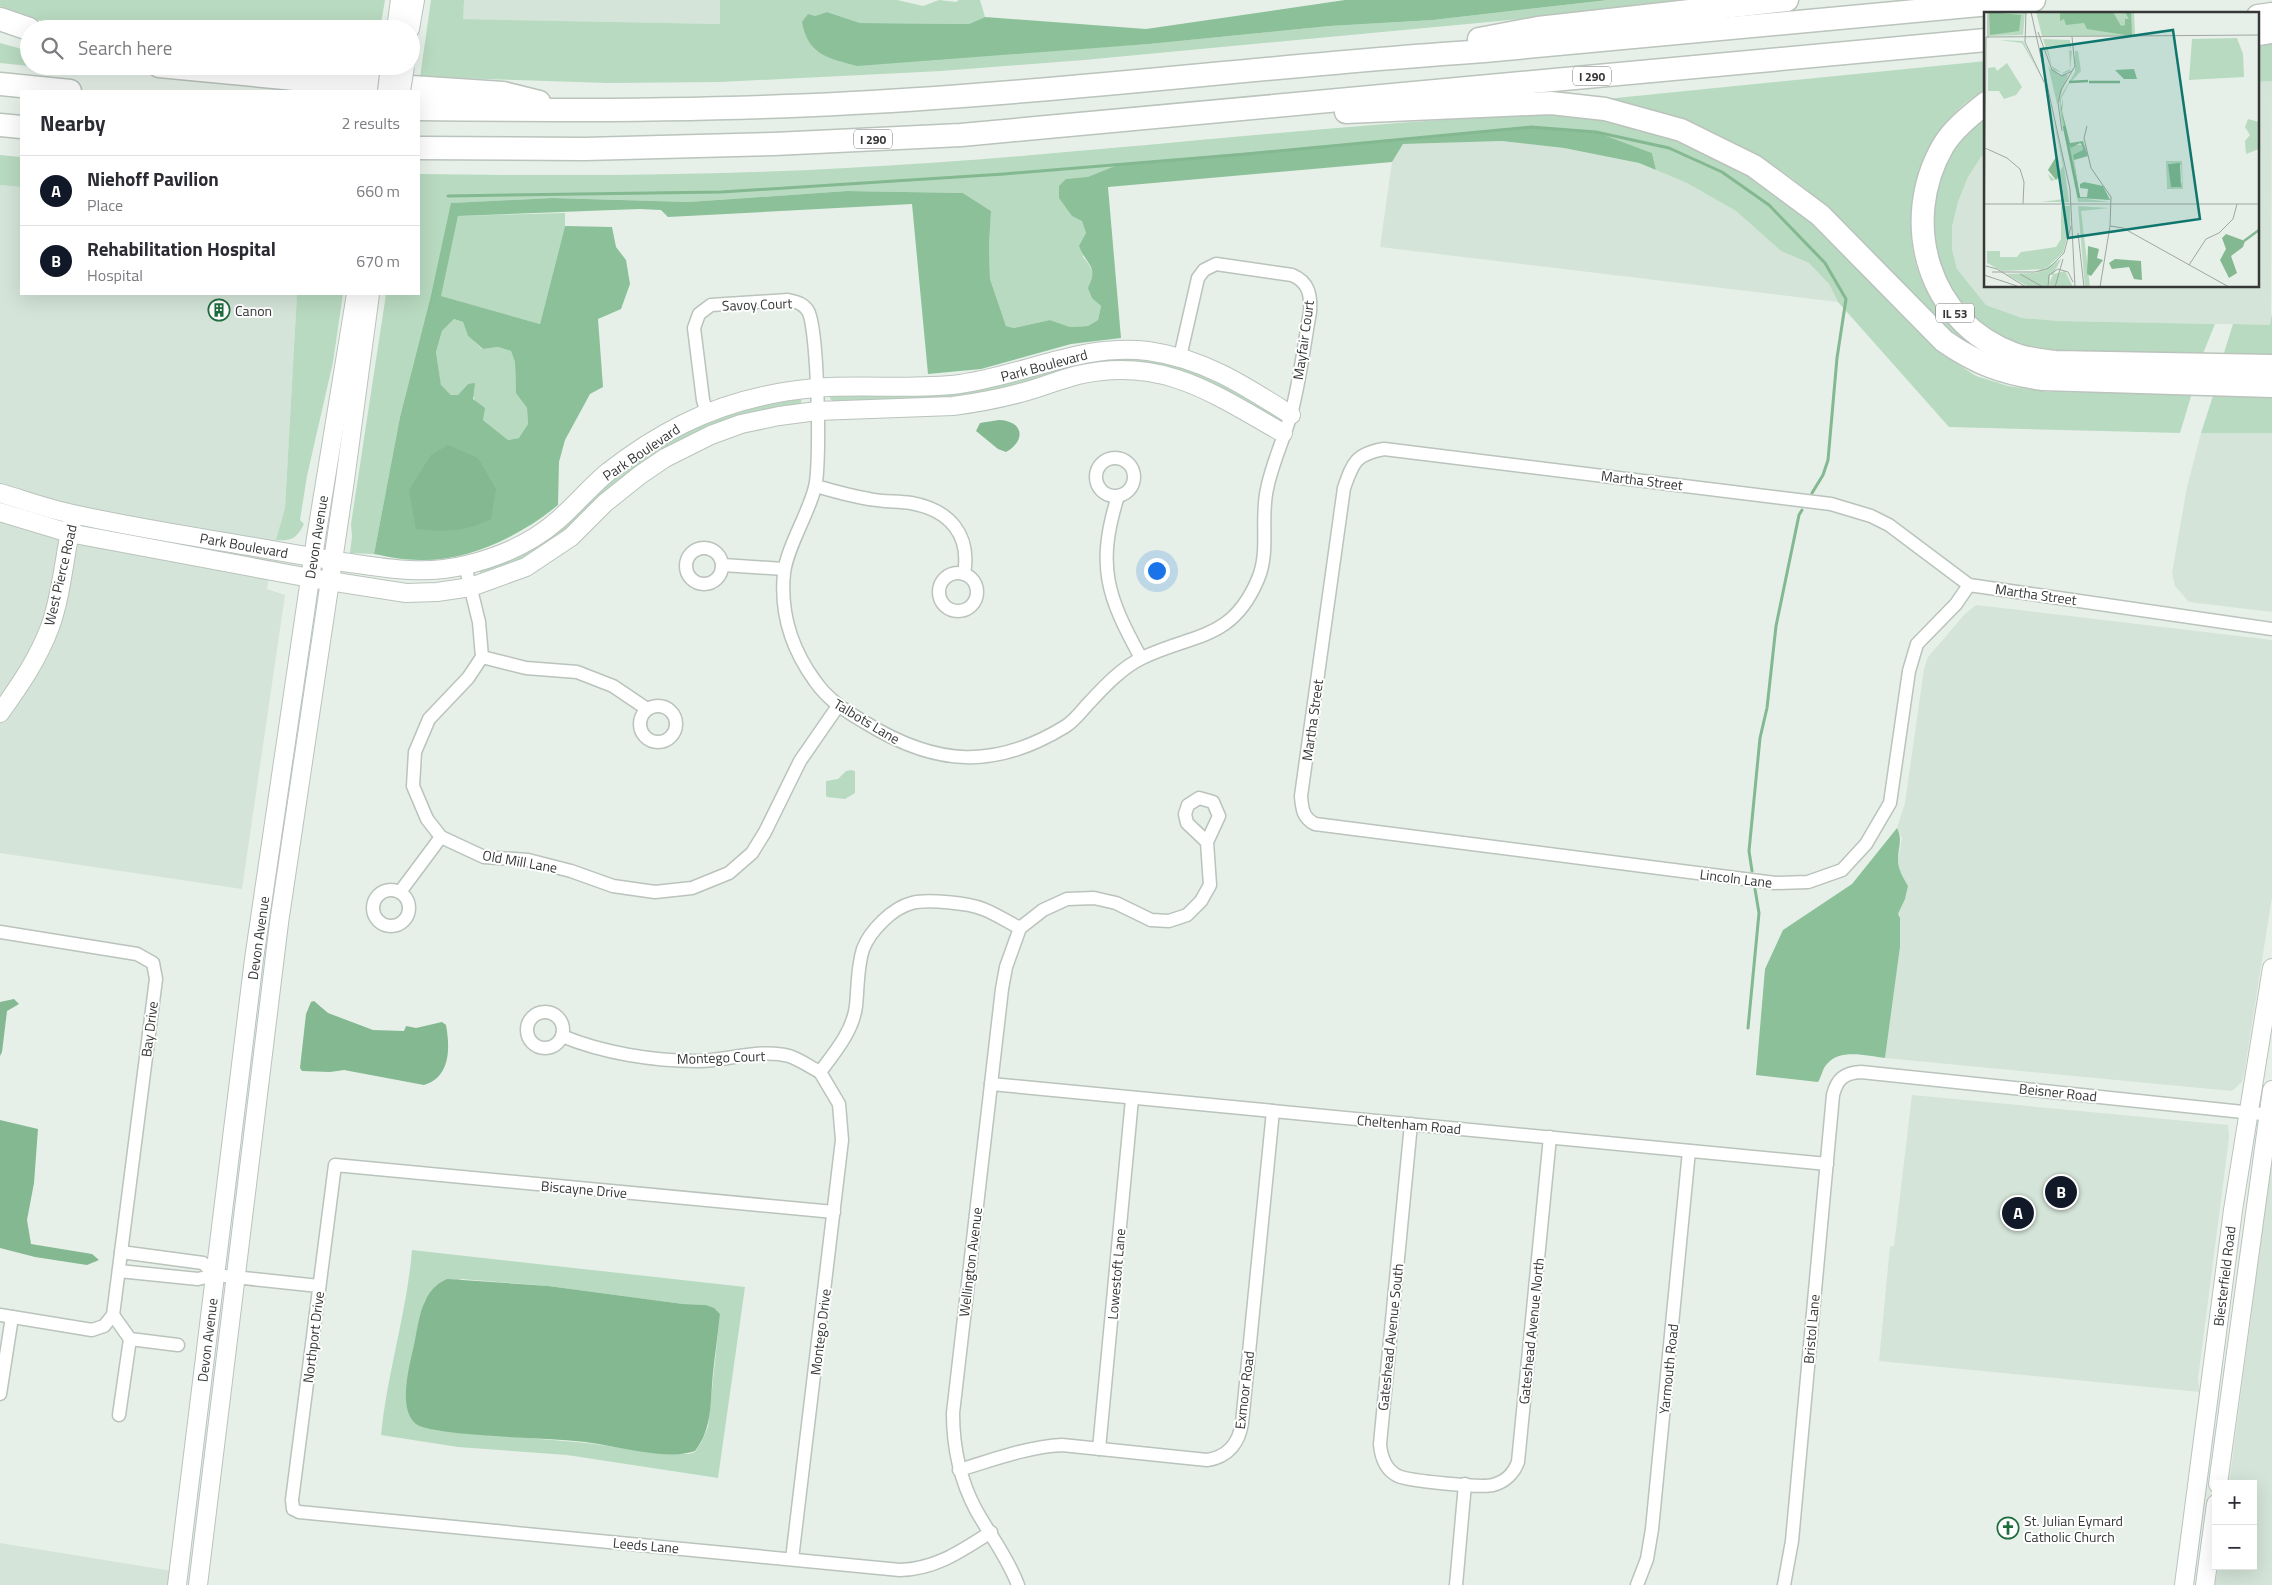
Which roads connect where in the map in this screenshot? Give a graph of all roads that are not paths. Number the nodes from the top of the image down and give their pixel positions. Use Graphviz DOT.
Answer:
graph roads {
  1 [pos="400,0"];
  2 [pos="415,0"];
  3 [pos="1787,0"];
  4 [pos="2034,0"];
  5 [pos="0,19"];
  6 [pos="397,20"];
  7 [pos="412,20"];
  8 [pos="20,26"];
  9 [pos="0,30"];
  10 [pos="20,36"];
  11 [pos="1984,40"];
  12 [pos="1397,56"];
  13 [pos="253,75"];
  14 [pos="389,75"];
  15 [pos="404,75"];
  16 [pos="0,84"];
  17 [pos="60,90"];
  18 [pos="387,90"];
  19 [pos="401,90"];
  20 [pos="1984,105"];
  21 [pos="420,109"];
  22 [pos="574,112"];
  23 [pos="1197,112"];
  24 [pos="0,125"];
  25 [pos="20,127"];
  26 [pos="0,132"];
  27 [pos="20,133"];
  28 [pos="420,148"];
  29 [pos="356,295"];
  30 [pos="370,295"];
  31 [pos="1180,357"];
  32 [pos="2272,366"];
  33 [pos="2179,373"];
  34 [pos="2231,375"];
  35 [pos="2272,386"];
  36 [pos="816,388"];
  37 [pos="817,411"];
  38 [pos="707,413"];
  39 [pos="1291,415"];
  40 [pos="1283,433"];
  41 [pos="816,486"];
  42 [pos="0,493"];
  43 [pos="1118,496"];
  44 [pos="0,512"];
  45 [pos="74,514"];
  46 [pos="70,534"];
  47 [pos="313,558"];
  48 [pos="333,561"];
  49 [pos="465,565"];
  50 [pos="723,565"];
  51 [pos="784,570"];
  52 [pos="964,574"];
  53 [pos="310,578"];
  54 [pos="330,582"];
  55 [pos="1969,585"];
  56 [pos="471,587"];
  57 [pos="2272,628"];
  58 [pos="482,657"];
  59 [pos="1141,658"];
  60 [pos="838,706"];
  61 [pos="647,709"];
  62 [pos="0,713"];
  63 [pos="1309,820"];
  64 [pos="441,837"];
  65 [pos="1207,842"];
  66 [pos="400,892"];
  67 [pos="1020,928"];
  68 [pos="0,932"];
  69 [pos="2272,968"];
  70 [pos="562,1036"];
  71 [pos="820,1072"];
  72 [pos="1844,1076"];
  73 [pos="991,1084"];
  74 [pos="2272,1090"];
  75 [pos="1132,1099"];
  76 [pos="1273,1111"];
  77 [pos="2247,1112"];
  78 [pos="2270,1115"];
  79 [pos="1411,1124"];
  80 [pos="1550,1137"];
  81 [pos="1689,1151"];
  82 [pos="1827,1164"];
  83 [pos="335,1165"];
  84 [pos="834,1212"];
  85 [pos="121,1252"];
  86 [pos="118,1271"];
  87 [pos="216,1275"];
  88 [pos="235,1277"];
  89 [pos="319,1286"];
  90 [pos="113,1315"];
  91 [pos="6,1316"];
  92 [pos="130,1339"];
  93 [pos="178,1345"];
  94 [pos="0,1394"];
  95 [pos="119,1415"];
  96 [pos="1099,1449"];
  97 [pos="959,1470"];
  98 [pos="2219,1480"];
  99 [pos="1465,1484"];
  100 [pos="293,1509"];
  101 [pos="2213,1525"];
  102 [pos="991,1532"];
  103 [pos="792,1559"];
  104 [pos="177,1585"];
  105 [pos="198,1585"];
  106 [pos="1018,1585"];
  107 [pos="1456,1585"];
  108 [pos="1637,1585"];
  109 [pos="1784,1585"];
  110 [pos="2184,1585"];
  111 [pos="2205,1585"];
  1 -- 6 [label="main road"];
  2 -- 7 [label="main road"];
  3 -- 12 [label="highway"];
  4 -- 12 [label="highway"];
  5 -- 8 [label="highway"];
  9 -- 10 [label="highway"];
  11 -- 23 [label="highway, I 290"];
  12 -- 22 [label="highway"];
  13 -- 22 [label="highway"];
  14 -- 18 [label="main road, bridge"];
  15 -- 19 [label="main road, bridge"];
  16 -- 17 [label="highway"];
  20 -- 33 [label="highway, IL 53"];
  21 -- 22 [label="highway"];
  23 -- 28 [label="highway, I 290"];
  23 -- 33 [label="highway"];
  24 -- 25 [label="highway"];
  26 -- 27 [label="highway"];
  29 -- 47 [label="main road, Devon Avenue"];
  30 -- 48 [label="main road, Devon Avenue"];
  31 -- 36 [label="main road, Park Boulevard"];
  31 -- 39 [label="main road, Park Boulevard"];
  31 -- 39 [label="street, Mayfair Court"];
  32 -- 34 [label="highway, IL 53"];
  33 -- 34 [label="highway, IL 53"];
  34 -- 35 [label="highway"];
  36 -- 37 [label="street, Talbots Lane"];
  36 -- 38 [label="main road, Park Boulevard"];
  36 -- 38 [label="street, Savoy Court"];
  37 -- 40 [label="main road, Park Boulevard"];
  37 -- 41 [label="street, Talbots Lane"];
  37 -- 56 [label="main road, Park Boulevard"];
  38 -- 49 [label="main road, Park Boulevard"];
  39 -- 40 [label="street"];
  40 -- 59 [label="street, Talbots Lane"];
  41 -- 51 [label="street, Talbots Lane"];
  41 -- 52 [label="street"];
  42 -- 45 [label="main road, Park Boulevard"];
  43 -- 59 [label="street"];
  44 -- 46 [label="main road, Park Boulevard"];
  45 -- 46 [label="main road, West Pierce Road"];
  45 -- 47 [label="main road, Park Boulevard"];
  46 -- 53 [label="main road, Park Boulevard"];
  46 -- 62 [label="main road, West Pierce Road"];
  47 -- 48 [label="main road, Park Boulevard"];
  47 -- 53 [label="main road, Devon Avenue"];
  48 -- 49 [label="main road, Park Boulevard"];
  48 -- 54 [label="main road, Devon Avenue"];
  49 -- 56 [label="street"];
  50 -- 51 [label="street"];
  51 -- 60 [label="street, Talbots Lane"];
  53 -- 54 [label="main road, Park Boulevard"];
  53 -- 87 [label="main road, Devon Avenue"];
  54 -- 56 [label="main road, Park Boulevard"];
  54 -- 88 [label="main road, Devon Avenue"];
  55 -- 57 [label="street, Martha Street"];
  55 -- 63 [label="street, Lincoln Lane"];
  55 -- 63 [label="street, Martha Street"];
  56 -- 58 [label="street"];
  58 -- 61 [label="street"];
  58 -- 64 [label="street"];
  59 -- 60 [label="street, Talbots Lane"];
  60 -- 64 [label="street, Old Mill Lane"];
  64 -- 66 [label="street"];
  65 -- 67 [label="street"];
  67 -- 71 [label="street"];
  67 -- 73 [label="street, Wellington Avenue"];
  68 -- 85 [label="street, Bay Drive"];
  69 -- 77 [label="main road, Biesterfield Road"];
  70 -- 71 [label="street, Montego Court"];
  71 -- 84 [label="street, Montego Drive"];
  72 -- 77 [label="street, Beisner Road"];
  72 -- 82 [label="street, Bristol Lane"];
  73 -- 75 [label="street, Cheltenham Road"];
  73 -- 97 [label="street, Wellington Avenue"];
  74 -- 78 [label="main road, Biesterfield Road"];
  75 -- 76 [label="street, Cheltenham Road"];
  75 -- 96 [label="street, Lowestoft Lane"];
  76 -- 79 [label="street, Cheltenham Road"];
  76 -- 96 [label="street, Exmoor Road"];
  77 -- 78 [label="street, Beisner Road"];
  77 -- 110 [label="main road, Biesterfield Road"];
  78 -- 98 [label="main road, Biesterfield Road"];
  79 -- 80 [label="street, Cheltenham Road"];
  79 -- 99 [label="street, Gateshead Avenue South"];
  80 -- 81 [label="street, Cheltenham Road"];
  80 -- 99 [label="street, Gateshead Avenue North"];
  81 -- 82 [label="street, Cheltenham Road"];
  81 -- 108 [label="street, Yarmouth Road"];
  82 -- 109 [label="street, Bristol Lane"];
  83 -- 84 [label="street, Biscayne Drive"];
  83 -- 89 [label="street, Northport Drive"];
  84 -- 103 [label="street, Montego Drive"];
  85 -- 86 [label="street, Bay Drive"];
  85 -- 87 [label="street"];
  86 -- 87 [label="street"];
  86 -- 90 [label="street, Bay Drive"];
  87 -- 88 [label="street"];
  87 -- 104 [label="main road, Devon Avenue"];
  88 -- 89 [label="street"];
  88 -- 105 [label="main road, Devon Avenue"];
  89 -- 100 [label="street, Northport Drive"];
  90 -- 91 [label="street"];
  90 -- 92 [label="street"];
  91 -- 94 [label="street"];
  92 -- 93 [label="street"];
  92 -- 95 [label="street"];
  96 -- 97 [label="street, Exmoor Road"];
  97 -- 102 [label="street, Wellington Avenue"];
  99 -- 107 [label="street"];
  100 -- 103 [label="street, Leeds Lane"];
  101 -- 111 [label="main road"];
  102 -- 103 [label="street, Leeds Lane"];
  102 -- 106 [label="street, Wellington Avenue"];
}
